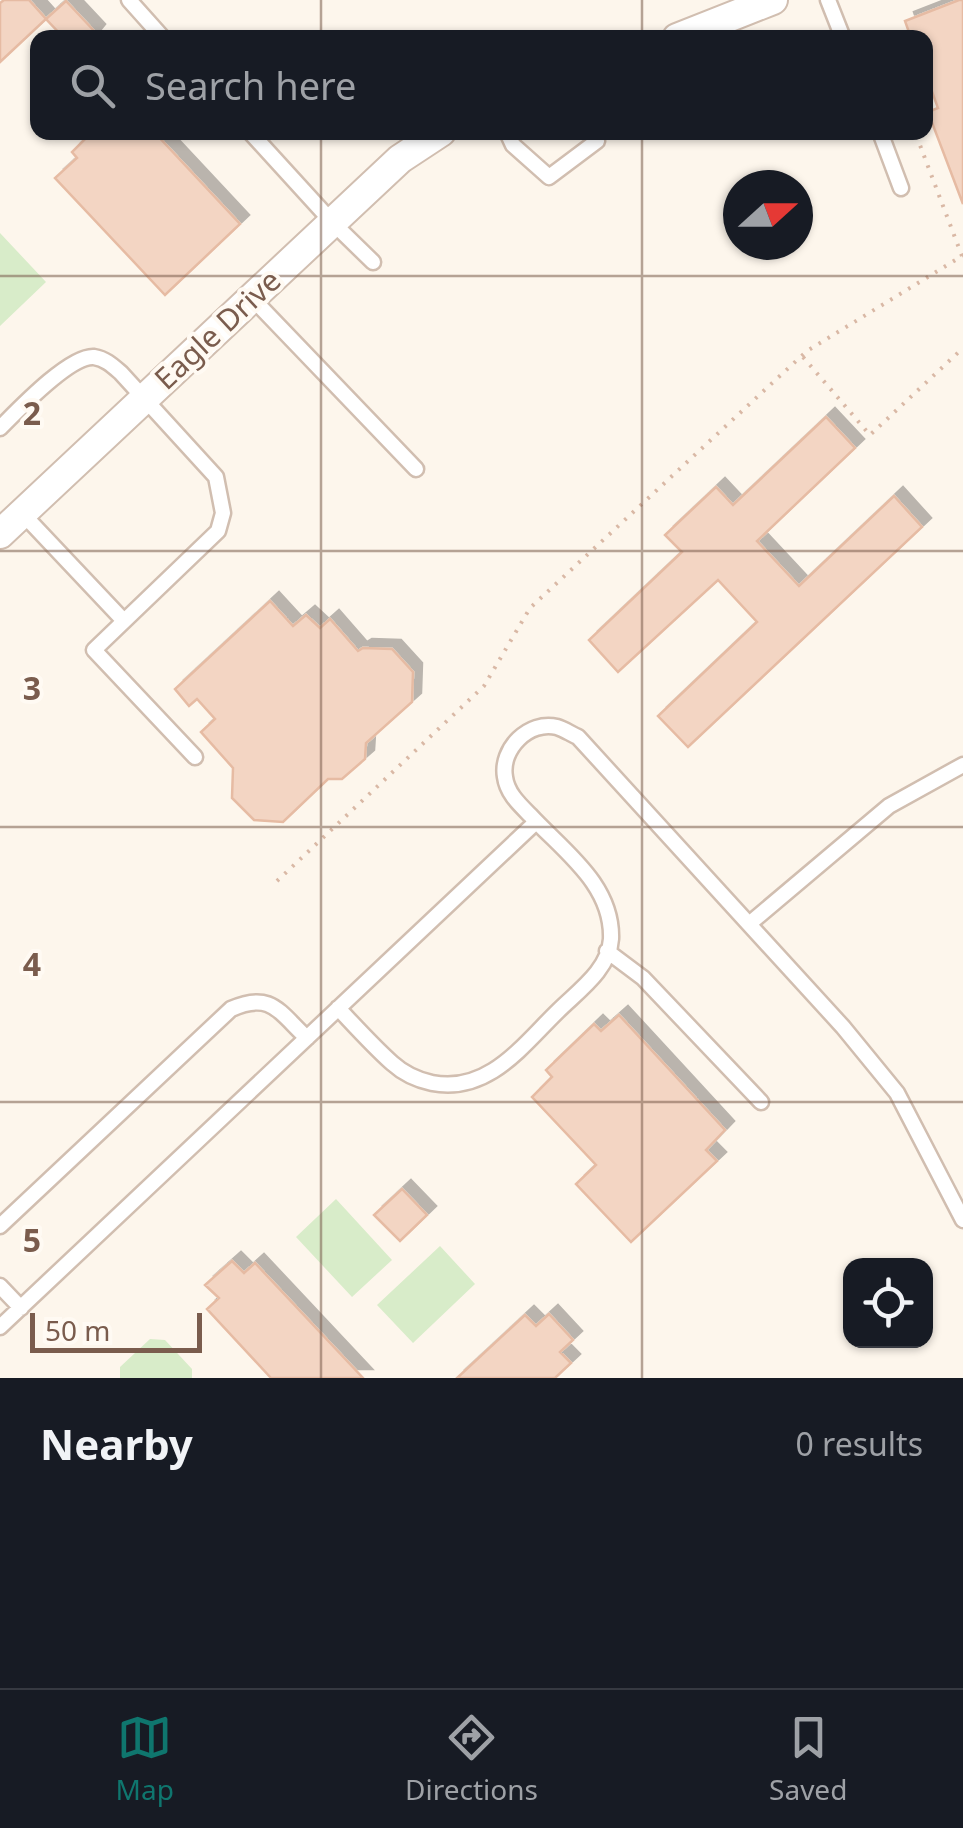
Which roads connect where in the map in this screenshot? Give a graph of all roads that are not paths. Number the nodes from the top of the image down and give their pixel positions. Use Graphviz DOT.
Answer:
graph roads {
  1 [pos="129,0"];
  2 [pos="773,0"];
  3 [pos="828,0"];
  4 [pos="157,30"];
  5 [pos="697,30"];
  6 [pos="840,30"];
  7 [pos="257,140"];
  8 [pos="429,140"];
  9 [pos="511,140"];
  10 [pos="883,140"];
  11 [pos="597,141"];
  12 [pos="902,188"];
  13 [pos="332,223"];
  14 [pos="373,262"];
  15 [pos="252,298"];
  16 [pos="145,398"];
  17 [pos="0,428"];
  18 [pos="416,468"];
  19 [pos="22,513"];
  20 [pos="0,534"];
  21 [pos="124,621"];
  22 [pos="195,756"];
  23 [pos="963,765"];
  24 [pos="536,822"];
  25 [pos="749,924"];
  26 [pos="607,950"];
  27 [pos="338,1008"];
  28 [pos="307,1038"];
  29 [pos="761,1102"];
  30 [pos="963,1220"];
  31 [pos="0,1226"];
  32 [pos="0,1286"];
  33 [pos="21,1308"];
  34 [pos="0,1327"];
  1 -- 4 [label="lane"];
  2 -- 5 [label="street"];
  3 -- 6 [label="lane"];
  7 -- 13 [label="lane"];
  8 -- 13 [label="street, Eagle Drive"];
  9 -- 11 [label="lane"];
  10 -- 12 [label="lane"];
  13 -- 14 [label="lane"];
  13 -- 15 [label="street, Eagle Drive"];
  15 -- 16 [label="street, Eagle Drive"];
  15 -- 18 [label="lane"];
  16 -- 17 [label="lane"];
  16 -- 19 [label="street, Eagle Drive"];
  16 -- 21 [label="lane"];
  19 -- 20 [label="street, Eagle Drive"];
  19 -- 21 [label="lane"];
  21 -- 22 [label="lane"];
  23 -- 25 [label="lane"];
  24 -- 25 [label="lane"];
  24 -- 26 [label="lane"];
  24 -- 27 [label="lane"];
  25 -- 30 [label="lane"];
  26 -- 27 [label="lane"];
  26 -- 29 [label="lane"];
  27 -- 28 [label="lane"];
  28 -- 31 [label="lane"];
  28 -- 33 [label="lane"];
  32 -- 33 [label="lane"];
  33 -- 34 [label="lane"];
}
